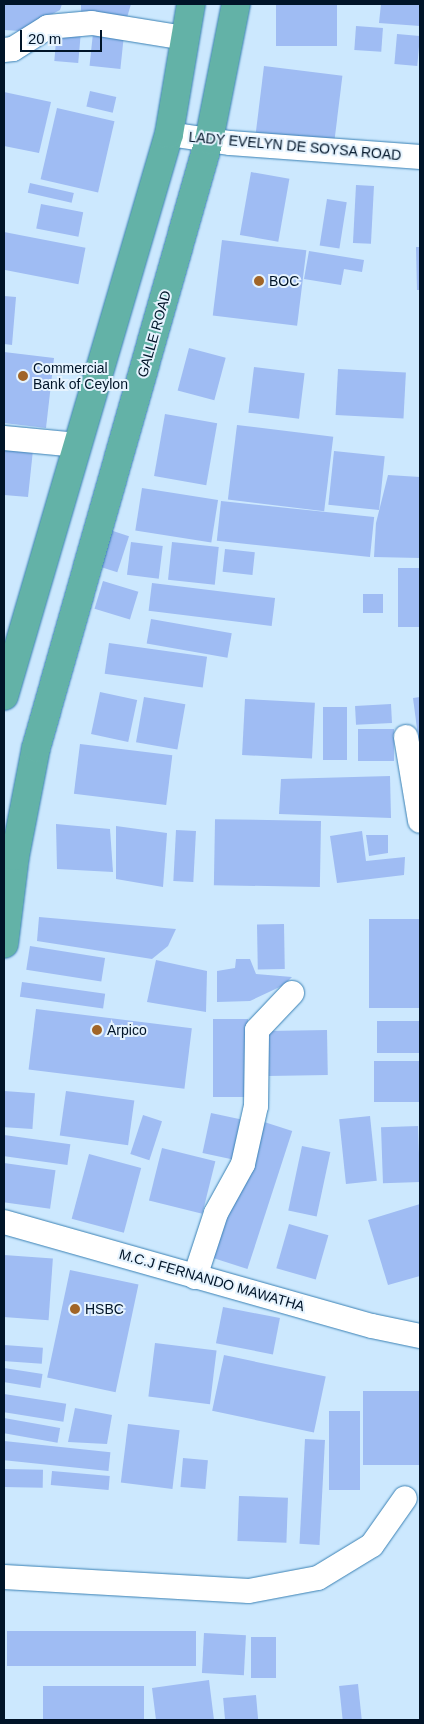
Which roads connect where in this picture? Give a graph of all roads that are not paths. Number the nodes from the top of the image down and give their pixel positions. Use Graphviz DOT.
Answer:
graph roads {
  1 [pos="191,4"];
  2 [pos="236,4"];
  3 [pos="185,38"];
  4 [pos="4,50"];
  5 [pos="169,134"];
  6 [pos="209,140"];
  7 [pos="420,157"];
  8 [pos="4,438"];
  9 [pos="78,445"];
  10 [pos="4,696"];
  11 [pos="406,737"];
  12 [pos="36,748"];
  13 [pos="420,821"];
  14 [pos="4,830"];
  15 [pos="4,944"];
  16 [pos="292,993"];
  17 [pos="4,1222"];
  18 [pos="195,1277"];
  19 [pos="420,1336"];
  20 [pos="405,1498"];
  21 [pos="4,1577"];
  1 -- 3 [label="highway"];
  2 -- 6 [label="highway, GALLE ROAD"];
  3 -- 4 [label="street"];
  3 -- 5 [label="highway"];
  5 -- 6 [label="street, LADY EVELYN DE SOYSA ROAD"];
  5 -- 9 [label="highway"];
  6 -- 7 [label="street, LADY EVELYN DE SOYSA ROAD"];
  6 -- 12 [label="highway, GALLE ROAD"];
  8 -- 9 [label="street"];
  9 -- 10 [label="highway"];
  11 -- 13 [label="street"];
  12 -- 14 [label="highway, GALLE ROAD"];
  12 -- 15 [label="highway, GALLE ROAD"];
  16 -- 18 [label="street"];
  17 -- 18 [label="street, M.C.J FERNANDO MAWATHA"];
  18 -- 19 [label="street, M.C.J FERNANDO MAWATHA"];
  20 -- 21 [label="street"];
}
